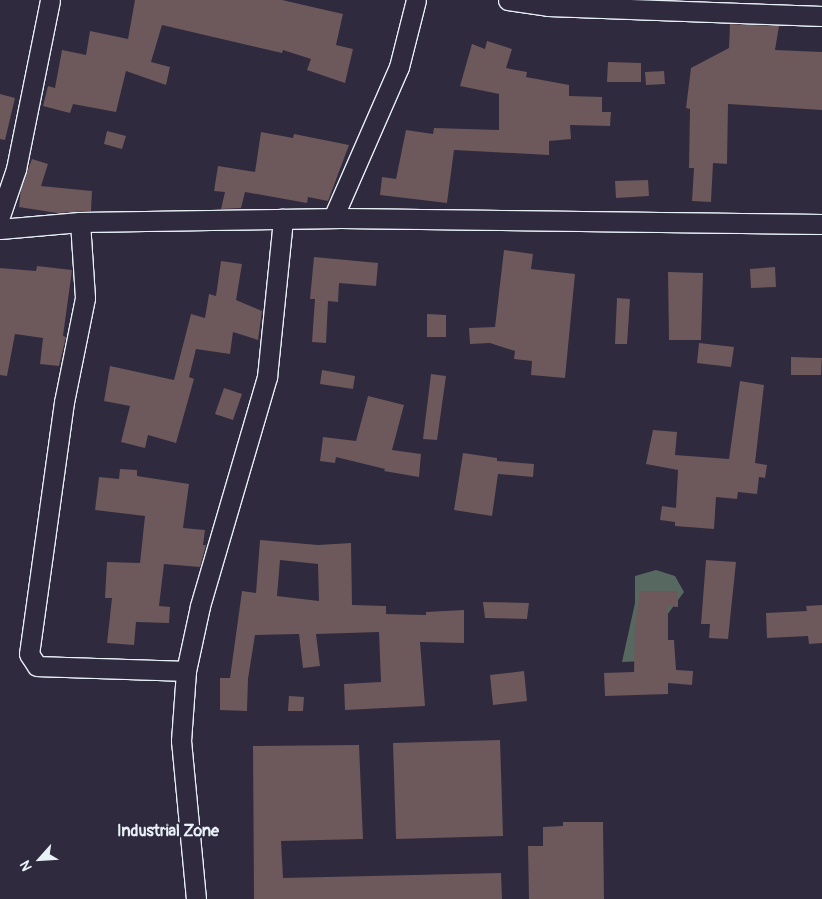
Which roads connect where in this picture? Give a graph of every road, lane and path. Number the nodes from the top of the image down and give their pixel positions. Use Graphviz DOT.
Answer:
graph roads {
  1 [pos="50,0"];
  2 [pos="416,0"];
  3 [pos="508,0"];
  4 [pos="822,16"];
  5 [pos="0,216"];
  6 [pos="333,218"];
  7 [pos="283,219"];
  8 [pos="80,222"];
  9 [pos="822,224"];
  10 [pos="0,229"];
  11 [pos="186,671"];
  12 [pos="196,899"];
  1 -- 5 [label="street"];
  2 -- 6 [label="street"];
  3 -- 4 [label="street"];
  6 -- 7 [label="street"];
  6 -- 9 [label="street"];
  7 -- 8 [label="street"];
  7 -- 11 [label="street"];
  8 -- 10 [label="street"];
  8 -- 11 [label="street"];
  11 -- 12 [label="street"];
}
